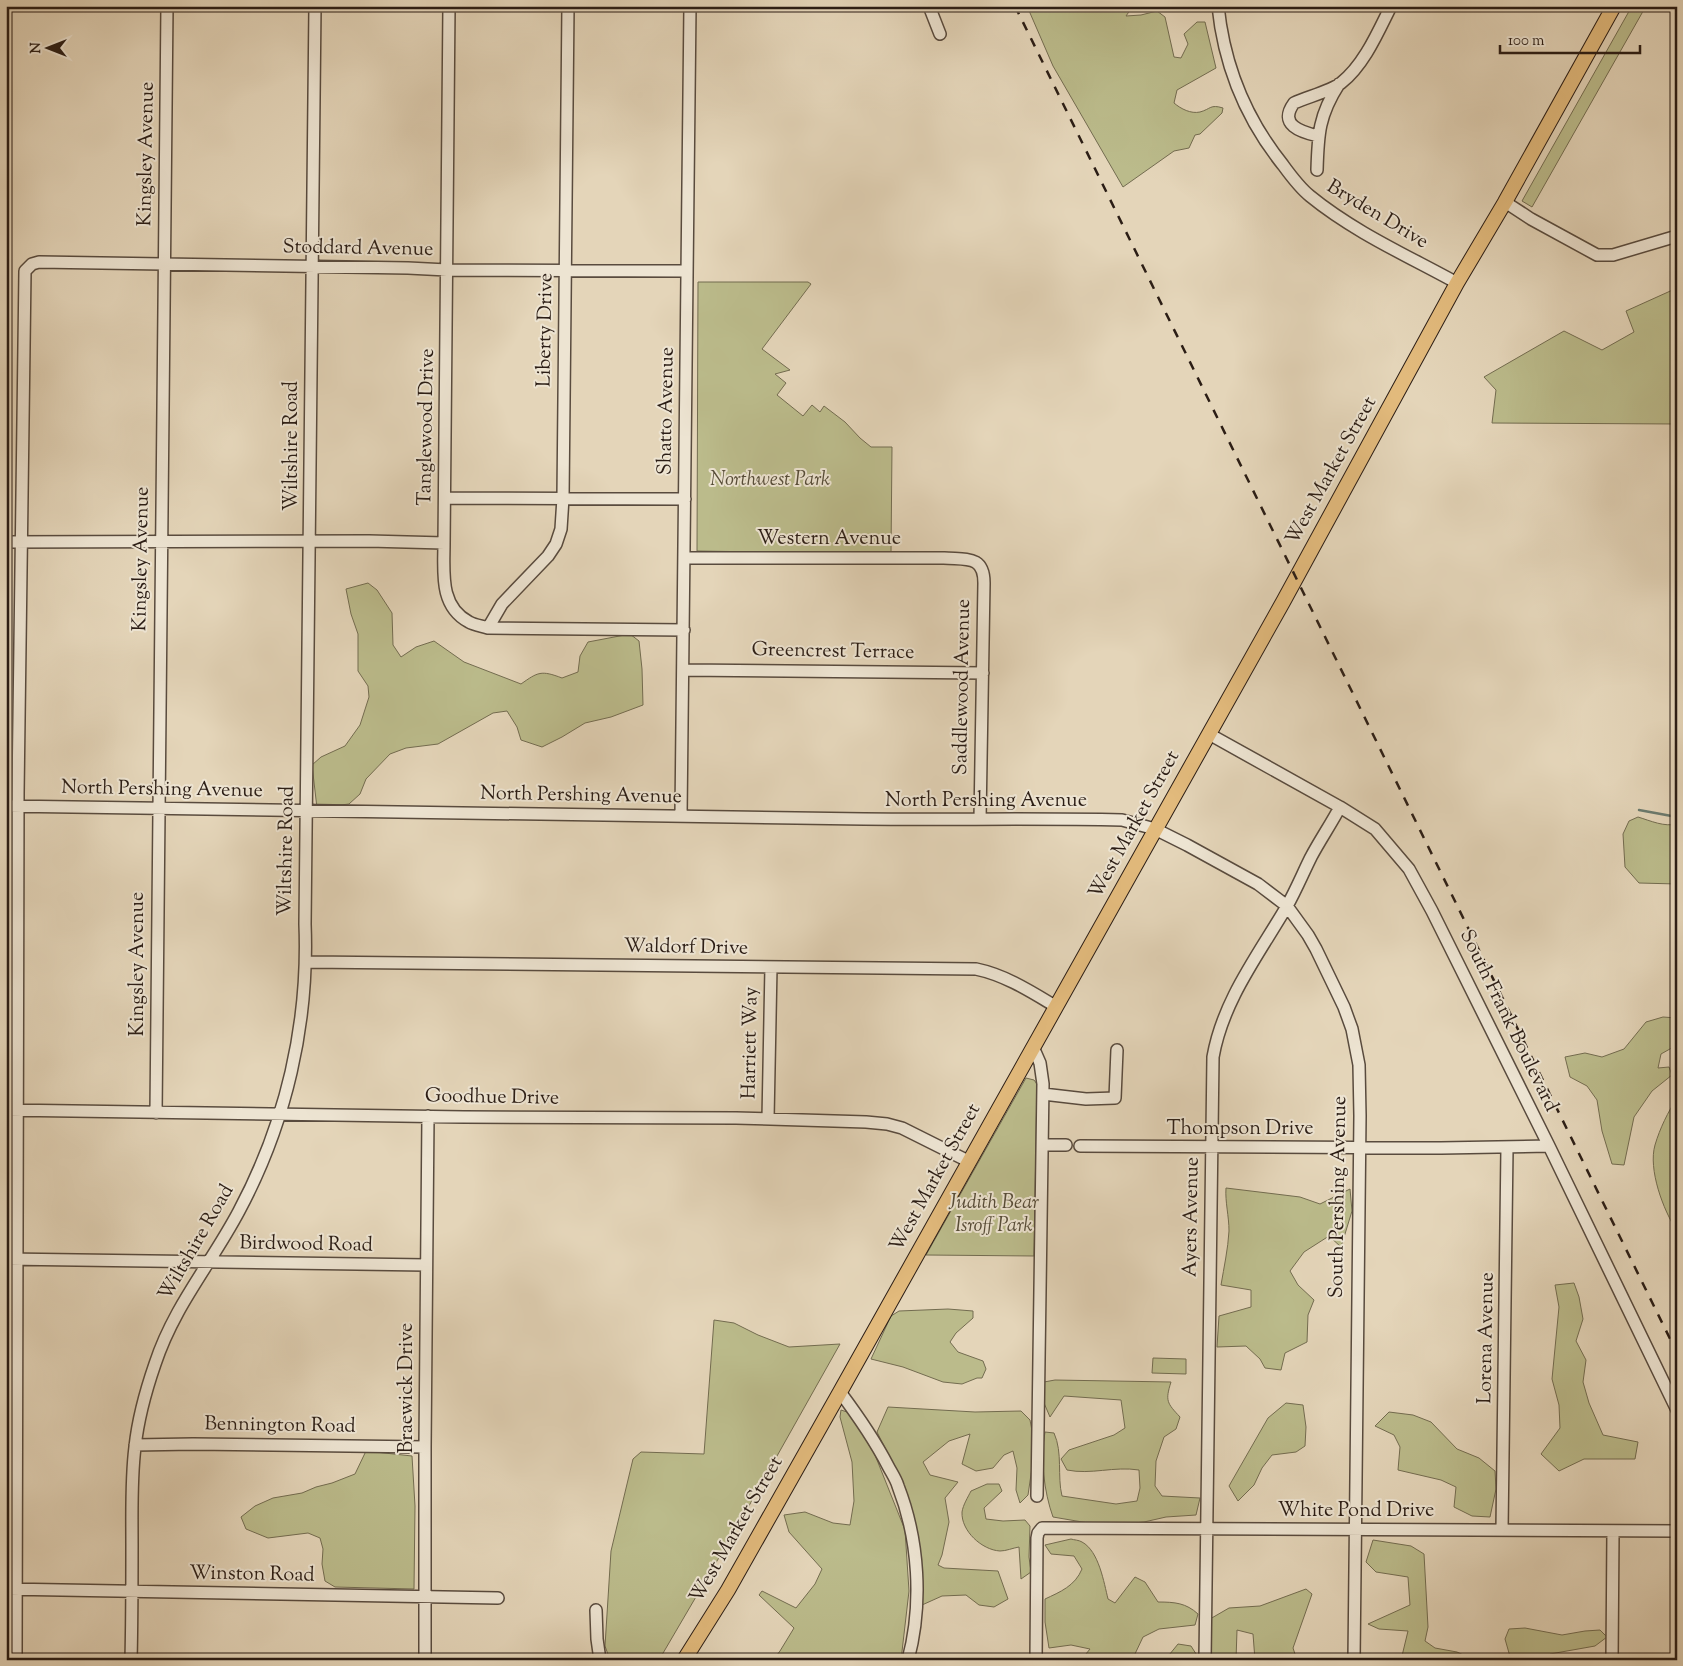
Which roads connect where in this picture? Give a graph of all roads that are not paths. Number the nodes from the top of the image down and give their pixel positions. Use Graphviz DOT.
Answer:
graph roads {
  1 [pos="167,6"];
  2 [pos="316,6"];
  3 [pos="449,6"];
  4 [pos="568,6"];
  5 [pos="690,6"];
  6 [pos="929,6"];
  7 [pos="1218,6"];
  8 [pos="1391,6"];
  9 [pos="1614,6"];
  10 [pos="940,34"];
  11 [pos="1339,84"];
  12 [pos="1318,136"];
  13 [pos="1317,170"];
  14 [pos="1505,202"];
  15 [pos="1677,236"];
  16 [pos="164,264"];
  17 [pos="313,267"];
  18 [pos="447,270"];
  19 [pos="566,270"];
  20 [pos="687,271"];
  21 [pos="1456,283"];
  22 [pos="445,498"];
  23 [pos="563,498"];
  24 [pos="685,499"];
  25 [pos="6,542"];
  26 [pos="160,542"];
  27 [pos="310,542"];
  28 [pos="22,543"];
  29 [pos="444,543"];
  30 [pos="684,558"];
  31 [pos="973,560"];
  32 [pos="488,628"];
  33 [pos="684,630"];
  34 [pos="682,670"];
  35 [pos="983,673"];
  36 [pos="1209,734"];
  37 [pos="12,807"];
  38 [pos="1340,807"];
  39 [pos="158,809"];
  40 [pos="306,811"];
  41 [pos="681,816"];
  42 [pos="980,819"];
  43 [pos="1155,829"];
  44 [pos="1287,906"];
  45 [pos="307,962"];
  46 [pos="771,968"];
  47 [pos="1055,1006"];
  48 [pos="1033,1047"];
  49 [pos="1117,1050"];
  50 [pos="1043,1094"];
  51 [pos="12,1110"];
  52 [pos="156,1113"];
  53 [pos="280,1114"];
  54 [pos="428,1116"];
  55 [pos="768,1119"];
  56 [pos="1042,1145"];
  57 [pos="1066,1145"];
  58 [pos="1080,1146"];
  59 [pos="1549,1146"];
  60 [pos="1360,1147"];
  61 [pos="1211,1148"];
  62 [pos="1507,1148"];
  63 [pos="968,1162"];
  64 [pos="11,1259"];
  65 [pos="208,1262"];
  66 [pos="426,1265"];
  67 [pos="840,1392"];
  68 [pos="1677,1410"];
  69 [pos="135,1445"];
  70 [pos="425,1447"];
  71 [pos="1037,1496"];
  72 [pos="1206,1529"];
  73 [pos="1354,1530"];
  74 [pos="1502,1530"];
  75 [pos="1677,1531"];
  76 [pos="1613,1532"];
  77 [pos="12,1589"];
  78 [pos="132,1592"];
  79 [pos="426,1596"];
  80 [pos="498,1598"];
  81 [pos="596,1610"];
  82 [pos="16,1660"];
  83 [pos="131,1660"];
  84 [pos="425,1660"];
  85 [pos="600,1660"];
  86 [pos="684,1660"];
  87 [pos="908,1660"];
  88 [pos="1036,1660"];
  89 [pos="1204,1660"];
  90 [pos="1354,1660"];
  91 [pos="1612,1660"];
  1 -- 16 [label="street, Kingsley Avenue"];
  2 -- 17 [label="street, Wiltshire Road"];
  3 -- 18 [label="street, Tanglewood Drive"];
  4 -- 19 [label="street, Liberty Drive"];
  5 -- 20 [label="street, Shatto Avenue"];
  6 -- 10 [label="street"];
  7 -- 21 [label="street, Bryden Drive"];
  8 -- 11 [label="street"];
  9 -- 14 [label="main road, West Market Street"];
  11 -- 12 [label="street"];
  11 -- 12 [label="street"];
  12 -- 13 [label="street"];
  14 -- 15 [label="street"];
  14 -- 21 [label="main road, West Market Street"];
  16 -- 17 [label="street, Stoddard Avenue"];
  16 -- 26 [label="street, Kingsley Avenue"];
  16 -- 28 [label="street, Stoddard Avenue"];
  17 -- 18 [label="street, Stoddard Avenue"];
  17 -- 27 [label="street, Wiltshire Road"];
  18 -- 19 [label="street, Stoddard Avenue"];
  18 -- 22 [label="street, Tanglewood Drive"];
  19 -- 20 [label="street, Stoddard Avenue"];
  19 -- 23 [label="street, Liberty Drive"];
  20 -- 24 [label="street, Shatto Avenue"];
  21 -- 36 [label="main road, West Market Street"];
  22 -- 23 [label="street"];
  22 -- 29 [label="street, Tanglewood Drive"];
  23 -- 24 [label="street"];
  23 -- 32 [label="street, Liberty Drive"];
  24 -- 30 [label="street, Shatto Avenue"];
  25 -- 28 [label="street"];
  26 -- 27 [label="street"];
  26 -- 28 [label="street"];
  26 -- 39 [label="street, Kingsley Avenue"];
  27 -- 29 [label="street"];
  27 -- 40 [label="street, Wiltshire Road"];
  28 -- 37 [label="street"];
  29 -- 32 [label="street, Tanglewood Drive"];
  30 -- 31 [label="street, Western Avenue"];
  30 -- 33 [label="street, Shatto Avenue"];
  31 -- 35 [label="street, Saddlewood Avenue"];
  32 -- 33 [label="street, Tanglewood Drive"];
  33 -- 34 [label="street, Shatto Avenue"];
  34 -- 35 [label="street, Greencrest Terrace"];
  34 -- 41 [label="street, Shatto Avenue"];
  35 -- 42 [label="street, Saddlewood Avenue"];
  36 -- 38 [label="street, South Frank Boulevard"];
  36 -- 43 [label="main road, West Market Street"];
  37 -- 39 [label="street, North Pershing Avenue"];
  37 -- 51 [label="street"];
  38 -- 44 [label="street, Ayers Avenue"];
  38 -- 59 [label="street, South Frank Boulevard"];
  39 -- 40 [label="street, North Pershing Avenue"];
  39 -- 52 [label="street, Kingsley Avenue"];
  40 -- 41 [label="street, North Pershing Avenue"];
  40 -- 45 [label="street, Wiltshire Road"];
  41 -- 42 [label="street, North Pershing Avenue"];
  42 -- 43 [label="street, North Pershing Avenue"];
  43 -- 44 [label="street, South Pershing Avenue"];
  43 -- 47 [label="main road, West Market Street"];
  44 -- 60 [label="street, South Pershing Avenue"];
  44 -- 61 [label="street, Ayers Avenue"];
  45 -- 46 [label="street, Waldorf Drive"];
  45 -- 53 [label="street, Wiltshire Road"];
  46 -- 47 [label="street, Waldorf Drive"];
  46 -- 55 [label="street, Harriett Way"];
  47 -- 48 [label="main road, West Market Street"];
  48 -- 50 [label="street"];
  48 -- 63 [label="main road, West Market Street"];
  49 -- 50 [label="street"];
  50 -- 56 [label="street"];
  51 -- 52 [label="street, Goodhue Drive"];
  51 -- 64 [label="street"];
  52 -- 53 [label="street, Goodhue Drive"];
  53 -- 54 [label="street, Goodhue Drive"];
  53 -- 65 [label="street, Wiltshire Road"];
  54 -- 55 [label="street, Goodhue Drive"];
  54 -- 66 [label="street, Braewick Drive"];
  55 -- 63 [label="street, Goodhue Drive"];
  56 -- 57 [label="street"];
  56 -- 71 [label="street"];
  58 -- 61 [label="street, Thompson Drive"];
  59 -- 62 [label="street, Thompson Drive"];
  59 -- 68 [label="street, South Frank Boulevard"];
  60 -- 61 [label="street, Thompson Drive"];
  60 -- 62 [label="street, Thompson Drive"];
  60 -- 73 [label="street, South Pershing Avenue"];
  61 -- 72 [label="street, Ayers Avenue"];
  62 -- 74 [label="street, Lorena Avenue"];
  63 -- 67 [label="main road, West Market Street"];
  64 -- 65 [label="street, Birdwood Road"];
  64 -- 77 [label="street"];
  65 -- 66 [label="street, Birdwood Road"];
  65 -- 69 [label="street, Wiltshire Road"];
  66 -- 70 [label="street, Braewick Drive"];
  67 -- 86 [label="main road, West Market Street"];
  67 -- 87 [label="street"];
  69 -- 70 [label="street, Bennington Road"];
  69 -- 78 [label="street, Wiltshire Road"];
  70 -- 79 [label="street, Braewick Drive"];
  72 -- 73 [label="street, White Pond Drive"];
  72 -- 88 [label="street, White Pond Drive"];
  72 -- 89 [label="street, Ayers Avenue"];
  73 -- 74 [label="street, White Pond Drive"];
  73 -- 90 [label="street, South Pershing Avenue"];
  74 -- 76 [label="street, White Pond Drive"];
  75 -- 76 [label="street, White Pond Drive"];
  76 -- 91 [label="street"];
  77 -- 78 [label="street, Winston Road"];
  77 -- 82 [label="street"];
  78 -- 79 [label="street, Winston Road"];
  78 -- 83 [label="street, Wiltshire Road"];
  79 -- 80 [label="street, Winston Road"];
  79 -- 84 [label="street, Braewick Drive"];
  81 -- 85 [label="street"];
}
